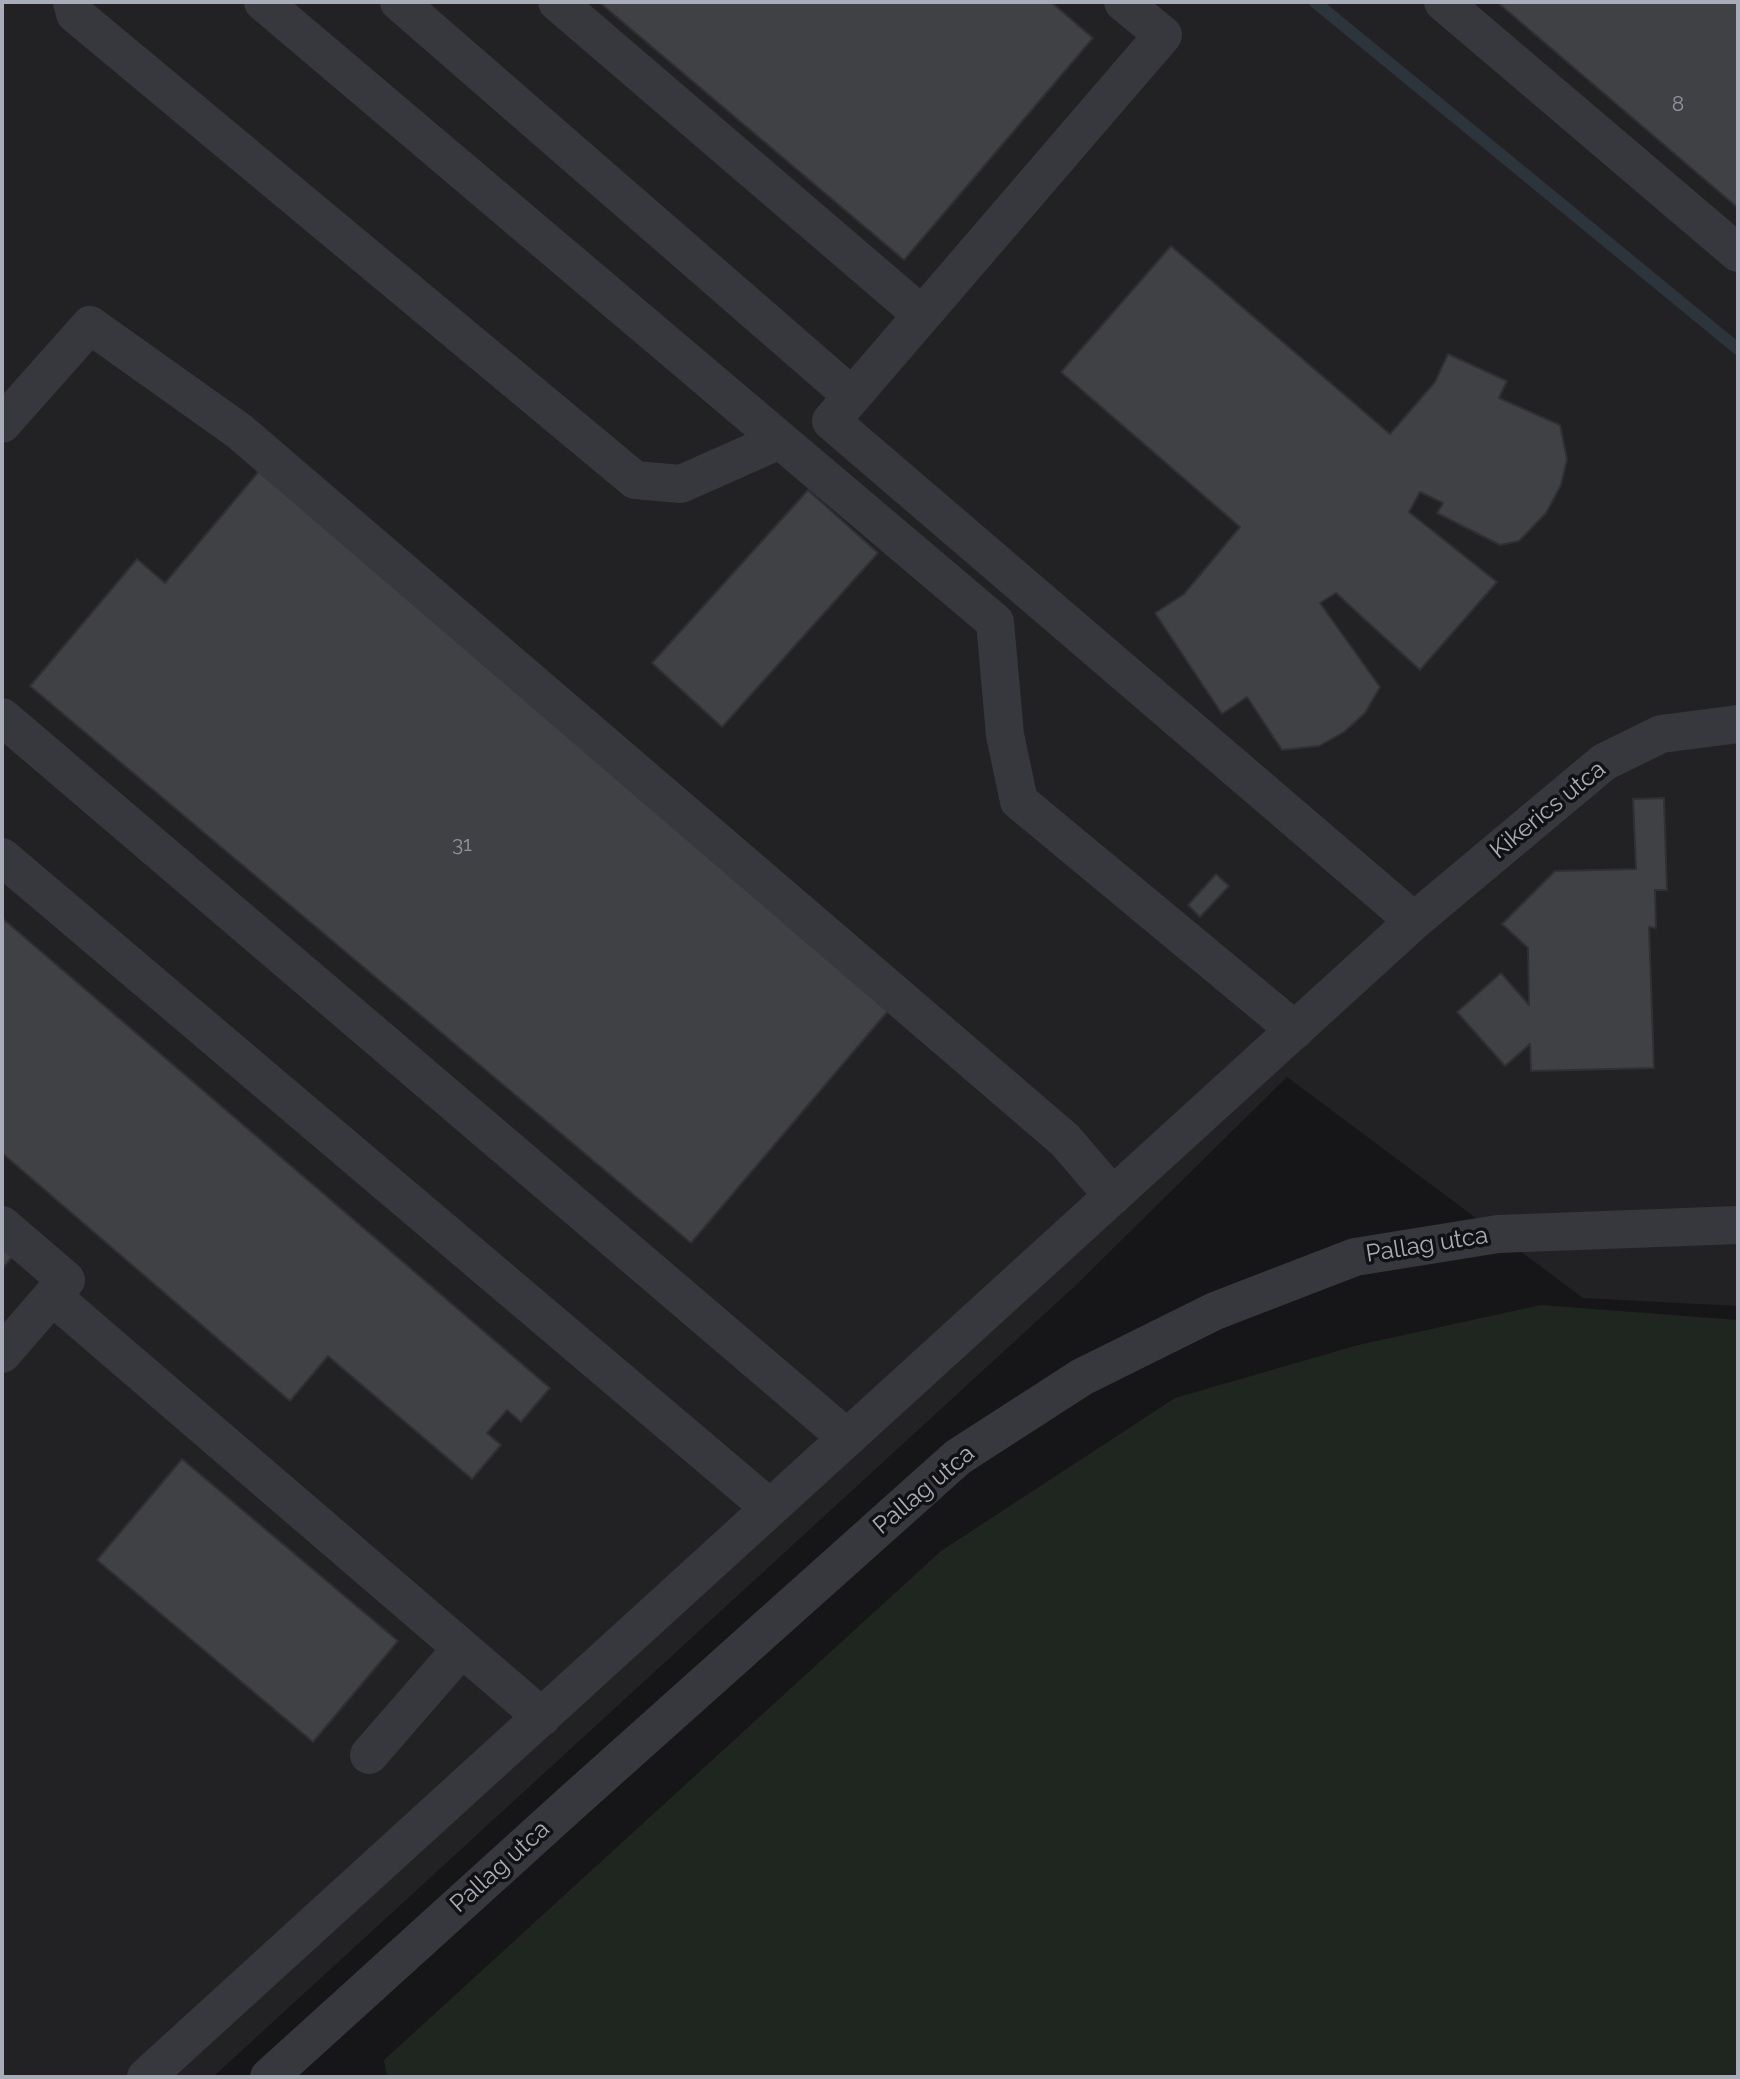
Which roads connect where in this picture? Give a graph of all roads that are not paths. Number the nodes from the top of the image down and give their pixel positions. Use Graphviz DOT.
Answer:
graph roads {
  1 [pos="72,2"];
  2 [pos="263,2"];
  3 [pos="399,2"];
  4 [pos="557,2"];
  5 [pos="1123,2"];
  6 [pos="1443,2"];
  7 [pos="1738,253"];
  8 [pos="922,315"];
  9 [pos="852,396"];
  10 [pos="2,424"];
  11 [pos="780,440"];
  12 [pos="2,718"];
  13 [pos="1738,724"];
  14 [pos="2,857"];
  15 [pos="1414,921"];
  16 [pos="1295,1030"];
  17 [pos="1113,1196"];
  18 [pos="2,1225"];
  19 [pos="1738,1225"];
  20 [pos="52,1296"];
  21 [pos="2,1354"];
  22 [pos="847,1438"];
  23 [pos="770,1508"];
  24 [pos="462,1648"];
  25 [pos="542,1717"];
  26 [pos="369,1755"];
  27 [pos="146,2077"];
  28 [pos="270,2077"];
  1 -- 11 [label="street"];
  2 -- 11 [label="street"];
  3 -- 9 [label="street"];
  4 -- 8 [label="street"];
  5 -- 8 [label="street"];
  6 -- 7 [label="street"];
  8 -- 9 [label="street"];
  9 -- 15 [label="street"];
  10 -- 17 [label="street"];
  11 -- 16 [label="street"];
  12 -- 22 [label="street"];
  13 -- 15 [label="street, Kikerics utca"];
  14 -- 23 [label="street"];
  15 -- 16 [label="street"];
  16 -- 17 [label="street"];
  17 -- 22 [label="street"];
  18 -- 20 [label="street"];
  19 -- 28 [label="street, Pallag utca"];
  20 -- 21 [label="street"];
  20 -- 24 [label="street"];
  22 -- 23 [label="street"];
  23 -- 25 [label="street"];
  24 -- 25 [label="street"];
  24 -- 26 [label="street"];
  25 -- 27 [label="street"];
}
